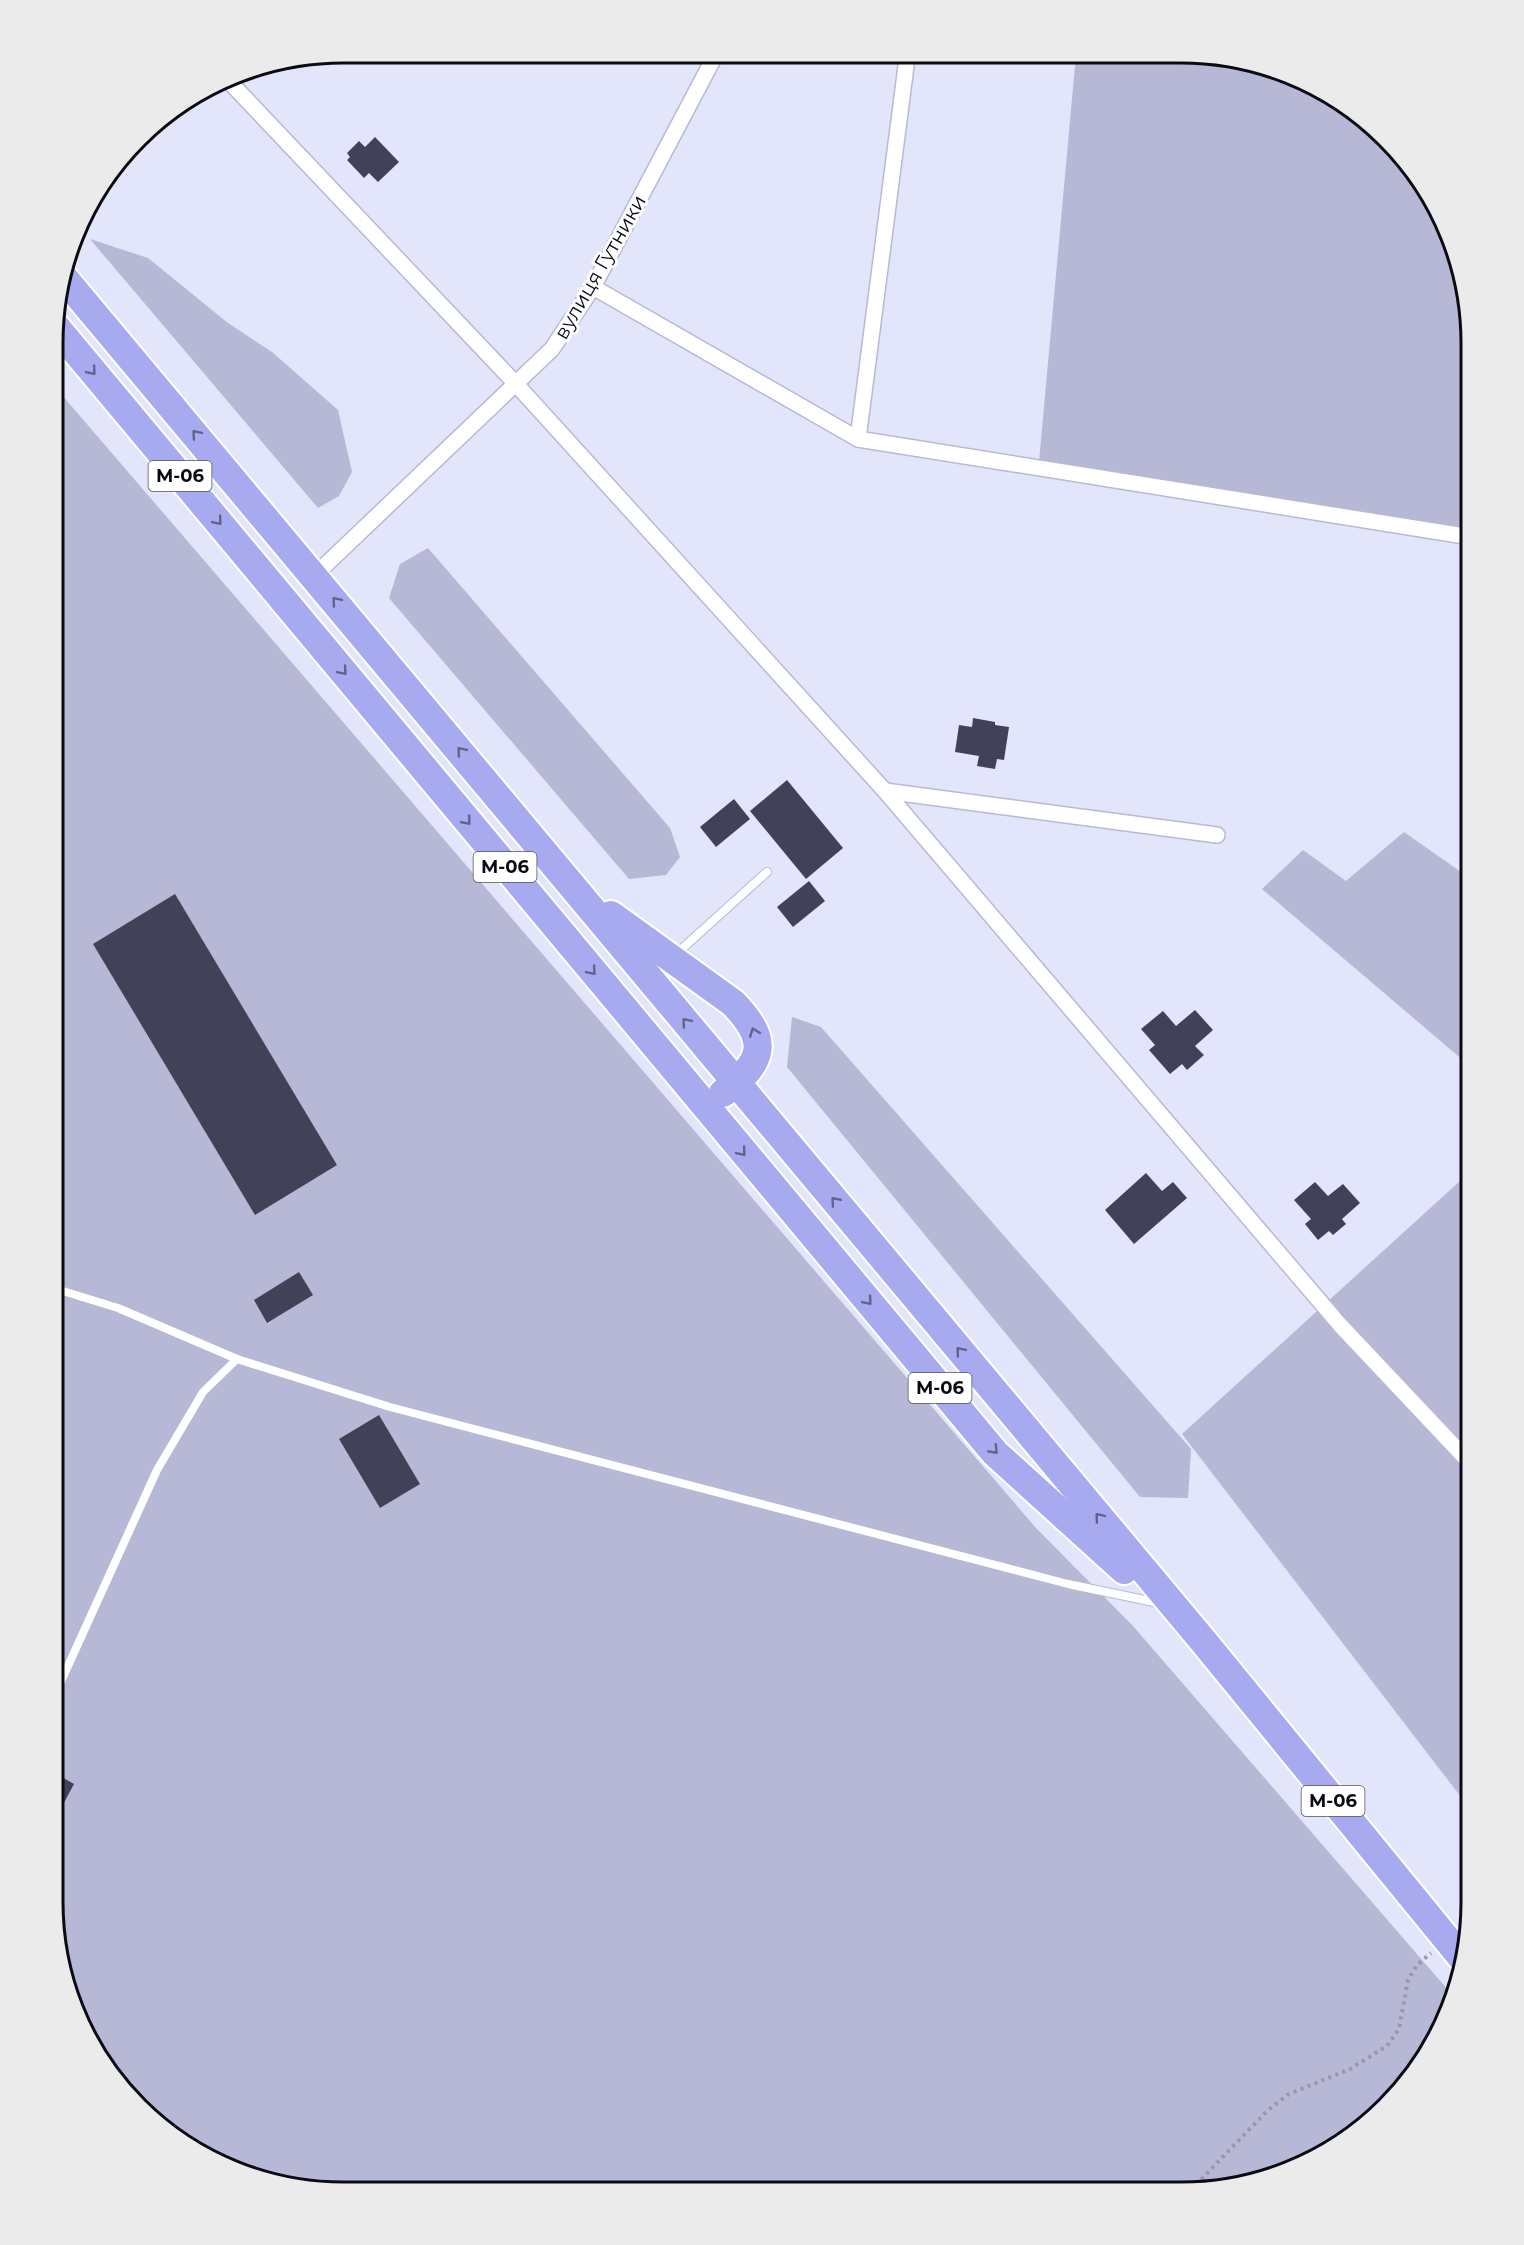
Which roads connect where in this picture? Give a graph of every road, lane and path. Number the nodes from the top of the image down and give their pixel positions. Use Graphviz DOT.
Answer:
graph roads {
  1 [pos="711,63"];
  2 [pos="906,66"];
  3 [pos="233,85"];
  4 [pos="69,284"];
  5 [pos="593,287"];
  6 [pos="63,337"];
  7 [pos="516,384"];
  8 [pos="858,439"];
  9 [pos="1461,535"];
  10 [pos="315,576"];
  11 [pos="885,791"];
  12 [pos="1217,835"];
  13 [pos="767,872"];
  14 [pos="579,892"];
  15 [pos="671,958"];
  16 [pos="736,1083"];
  17 [pos="705,1107"];
  18 [pos="63,1291"];
  19 [pos="237,1359"];
  20 [pos="1461,1453"];
  21 [pos="1161,1603"];
  22 [pos="1204,1642"];
  23 [pos="63,1677"];
  24 [pos="1455,1950"];
  25 [pos="1200,2181"];
  1 -- 5 [label="street, вулиця Гутники"];
  2 -- 8 [label="street"];
  3 -- 7 [label="street"];
  10 -- 4 [label="highway, М-06, one-way"];
  5 -- 7 [label="street, вулиця Гутники"];
  5 -- 8 [label="street"];
  6 -- 17 [label="highway, М-06, one-way"];
  7 -- 10 [label="street, вулиця Гутники"];
  7 -- 11 [label="street"];
  8 -- 9 [label="street"];
  14 -- 10 [label="highway, М-06, one-way"];
  11 -- 12 [label="street"];
  11 -- 20 [label="street"];
  13 -- 15 [label="lane"];
  14 -- 15 [label="highway"];
  16 -- 14 [label="highway, М-06, one-way"];
  16 -- 15 [label="highway, one-way"];
  16 -- 17 [label="highway"];
  22 -- 16 [label="highway, М-06, one-way"];
  17 -- 21 [label="highway, М-06, one-way"];
  18 -- 19 [label="lane"];
  19 -- 21 [label="lane"];
  19 -- 23 [label="lane"];
  21 -- 22 [label="highway, М-06"];
  22 -- 24 [label="highway, М-06"];
  24 -- 25 [label="path"];
}
